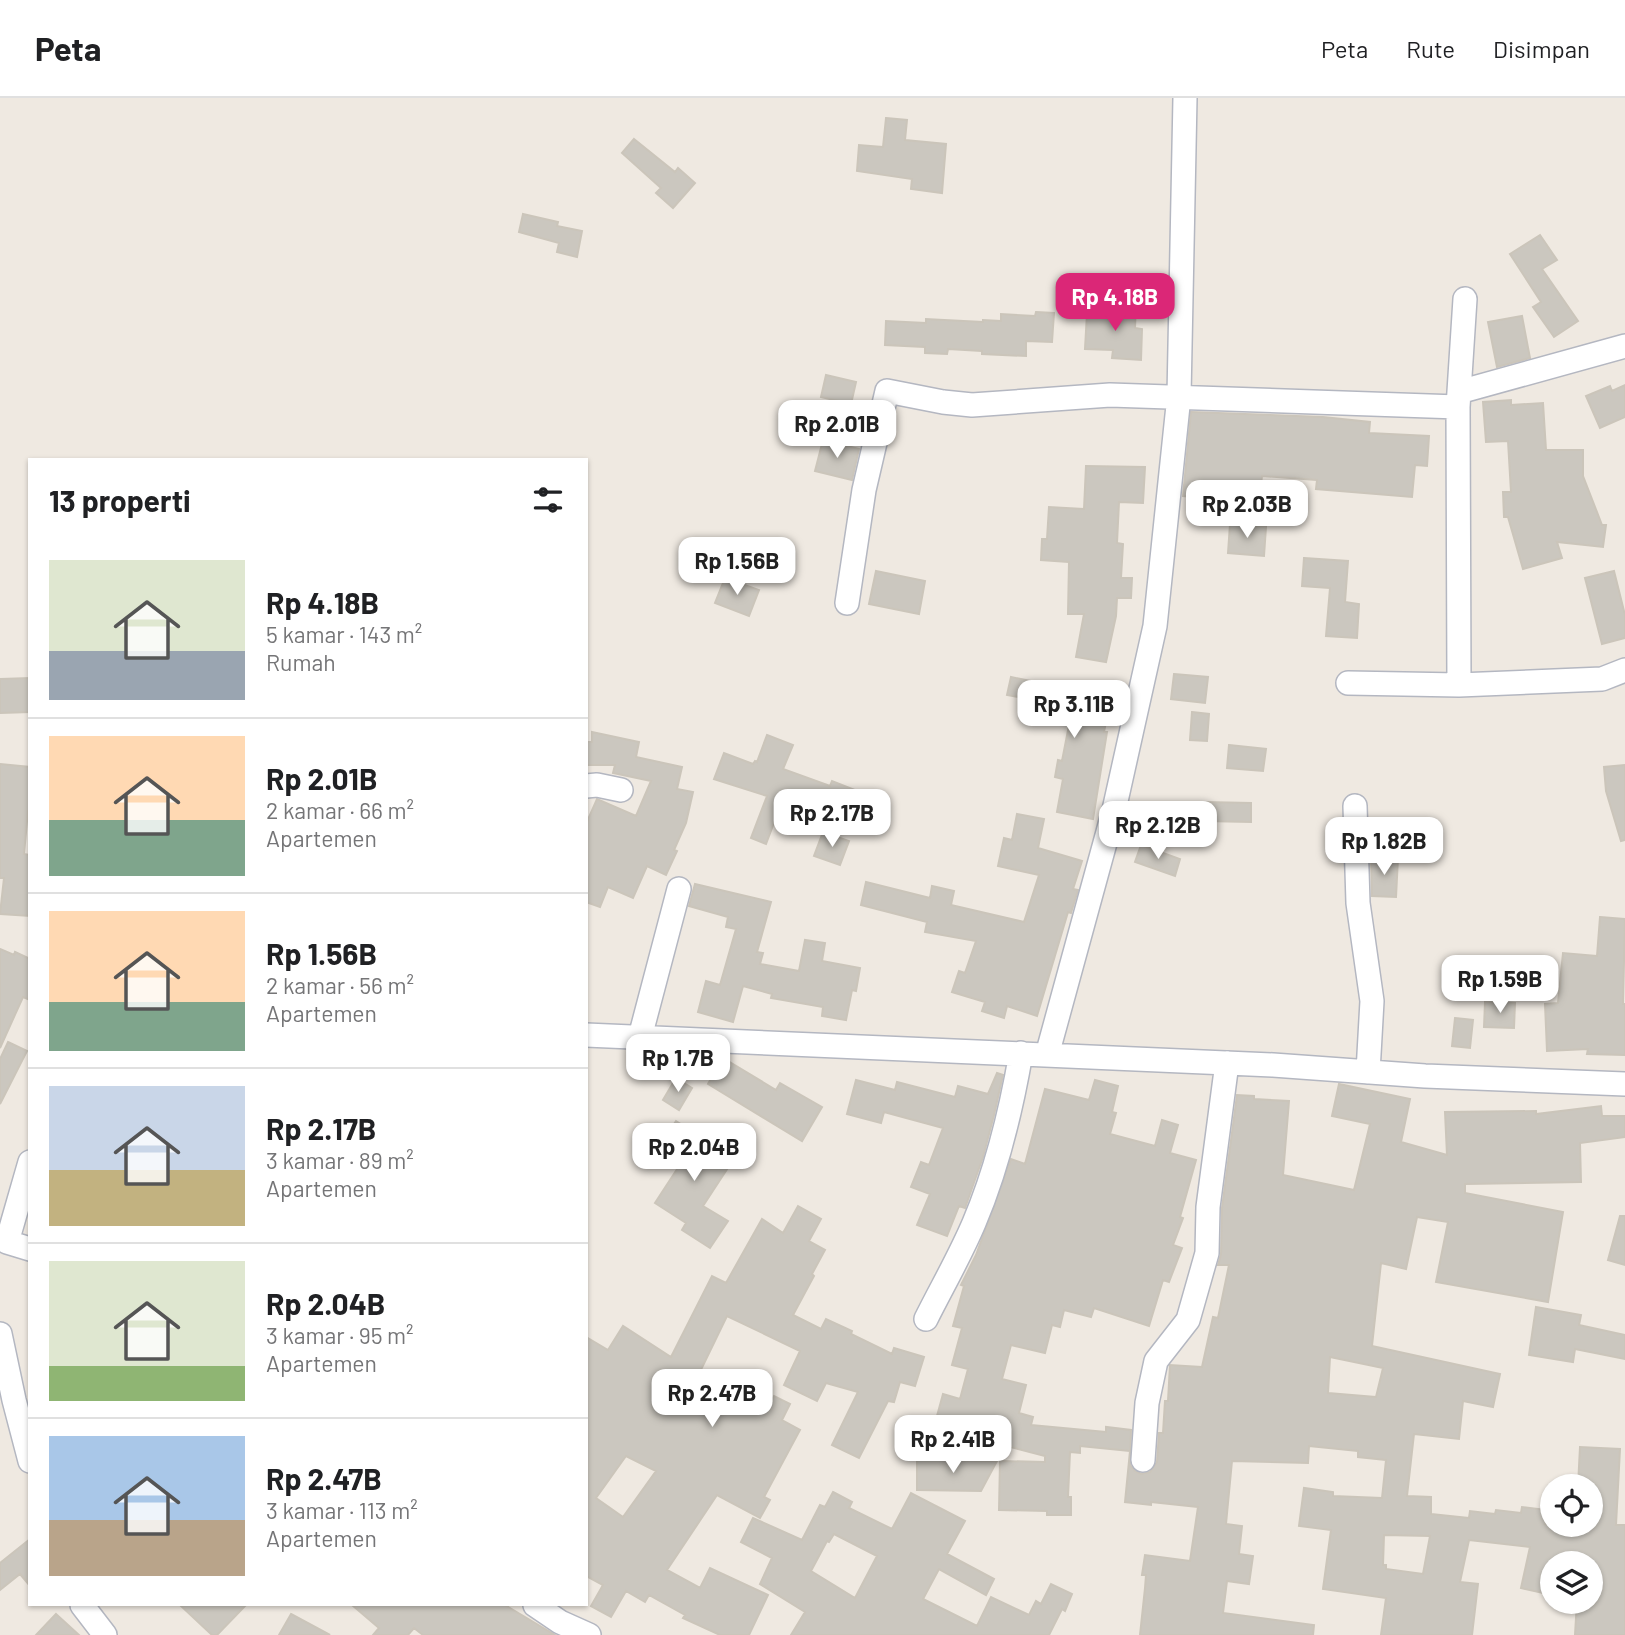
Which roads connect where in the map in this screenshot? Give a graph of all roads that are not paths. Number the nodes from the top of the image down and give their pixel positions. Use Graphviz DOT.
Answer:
graph roads {
  1 [pos="1185,98"];
  2 [pos="1465,299"];
  3 [pos="1625,346"];
  4 [pos="1179,396"];
  5 [pos="1459,400"];
  6 [pos="847,603"];
  7 [pos="1625,670"];
  8 [pos="1348,683"];
  9 [pos="1459,685"];
  10 [pos="588,786"];
  11 [pos="621,790"];
  12 [pos="1356,806"];
  13 [pos="679,889"];
  14 [pos="588,1035"];
  15 [pos="640,1037"];
  16 [pos="1021,1053"];
  17 [pos="1047,1055"];
  18 [pos="1227,1063"];
  19 [pos="1368,1072"];
  20 [pos="1625,1084"];
  21 [pos="28,1167"];
  22 [pos="2,1242"];
  23 [pos="28,1248"];
  24 [pos="926,1319"];
  25 [pos="0,1334"];
  26 [pos="28,1454"];
  27 [pos="1143,1460"];
  28 [pos="83,1606"];
  29 [pos="536,1606"];
  30 [pos="105,1635"];
  31 [pos="589,1635"];
  1 -- 4 [label="street"];
  2 -- 5 [label="street"];
  3 -- 5 [label="street"];
  4 -- 5 [label="street"];
  4 -- 6 [label="street"];
  4 -- 17 [label="street"];
  5 -- 9 [label="street"];
  7 -- 9 [label="street"];
  8 -- 9 [label="street"];
  10 -- 11 [label="street"];
  12 -- 19 [label="street"];
  13 -- 15 [label="street"];
  14 -- 15 [label="street"];
  15 -- 16 [label="street"];
  16 -- 17 [label="street"];
  16 -- 24 [label="street"];
  17 -- 18 [label="street"];
  18 -- 19 [label="street"];
  18 -- 27 [label="street"];
  19 -- 20 [label="street"];
  21 -- 22 [label="street"];
  22 -- 23 [label="street"];
  25 -- 26 [label="street"];
  28 -- 30 [label="street"];
  29 -- 31 [label="street"];
}
